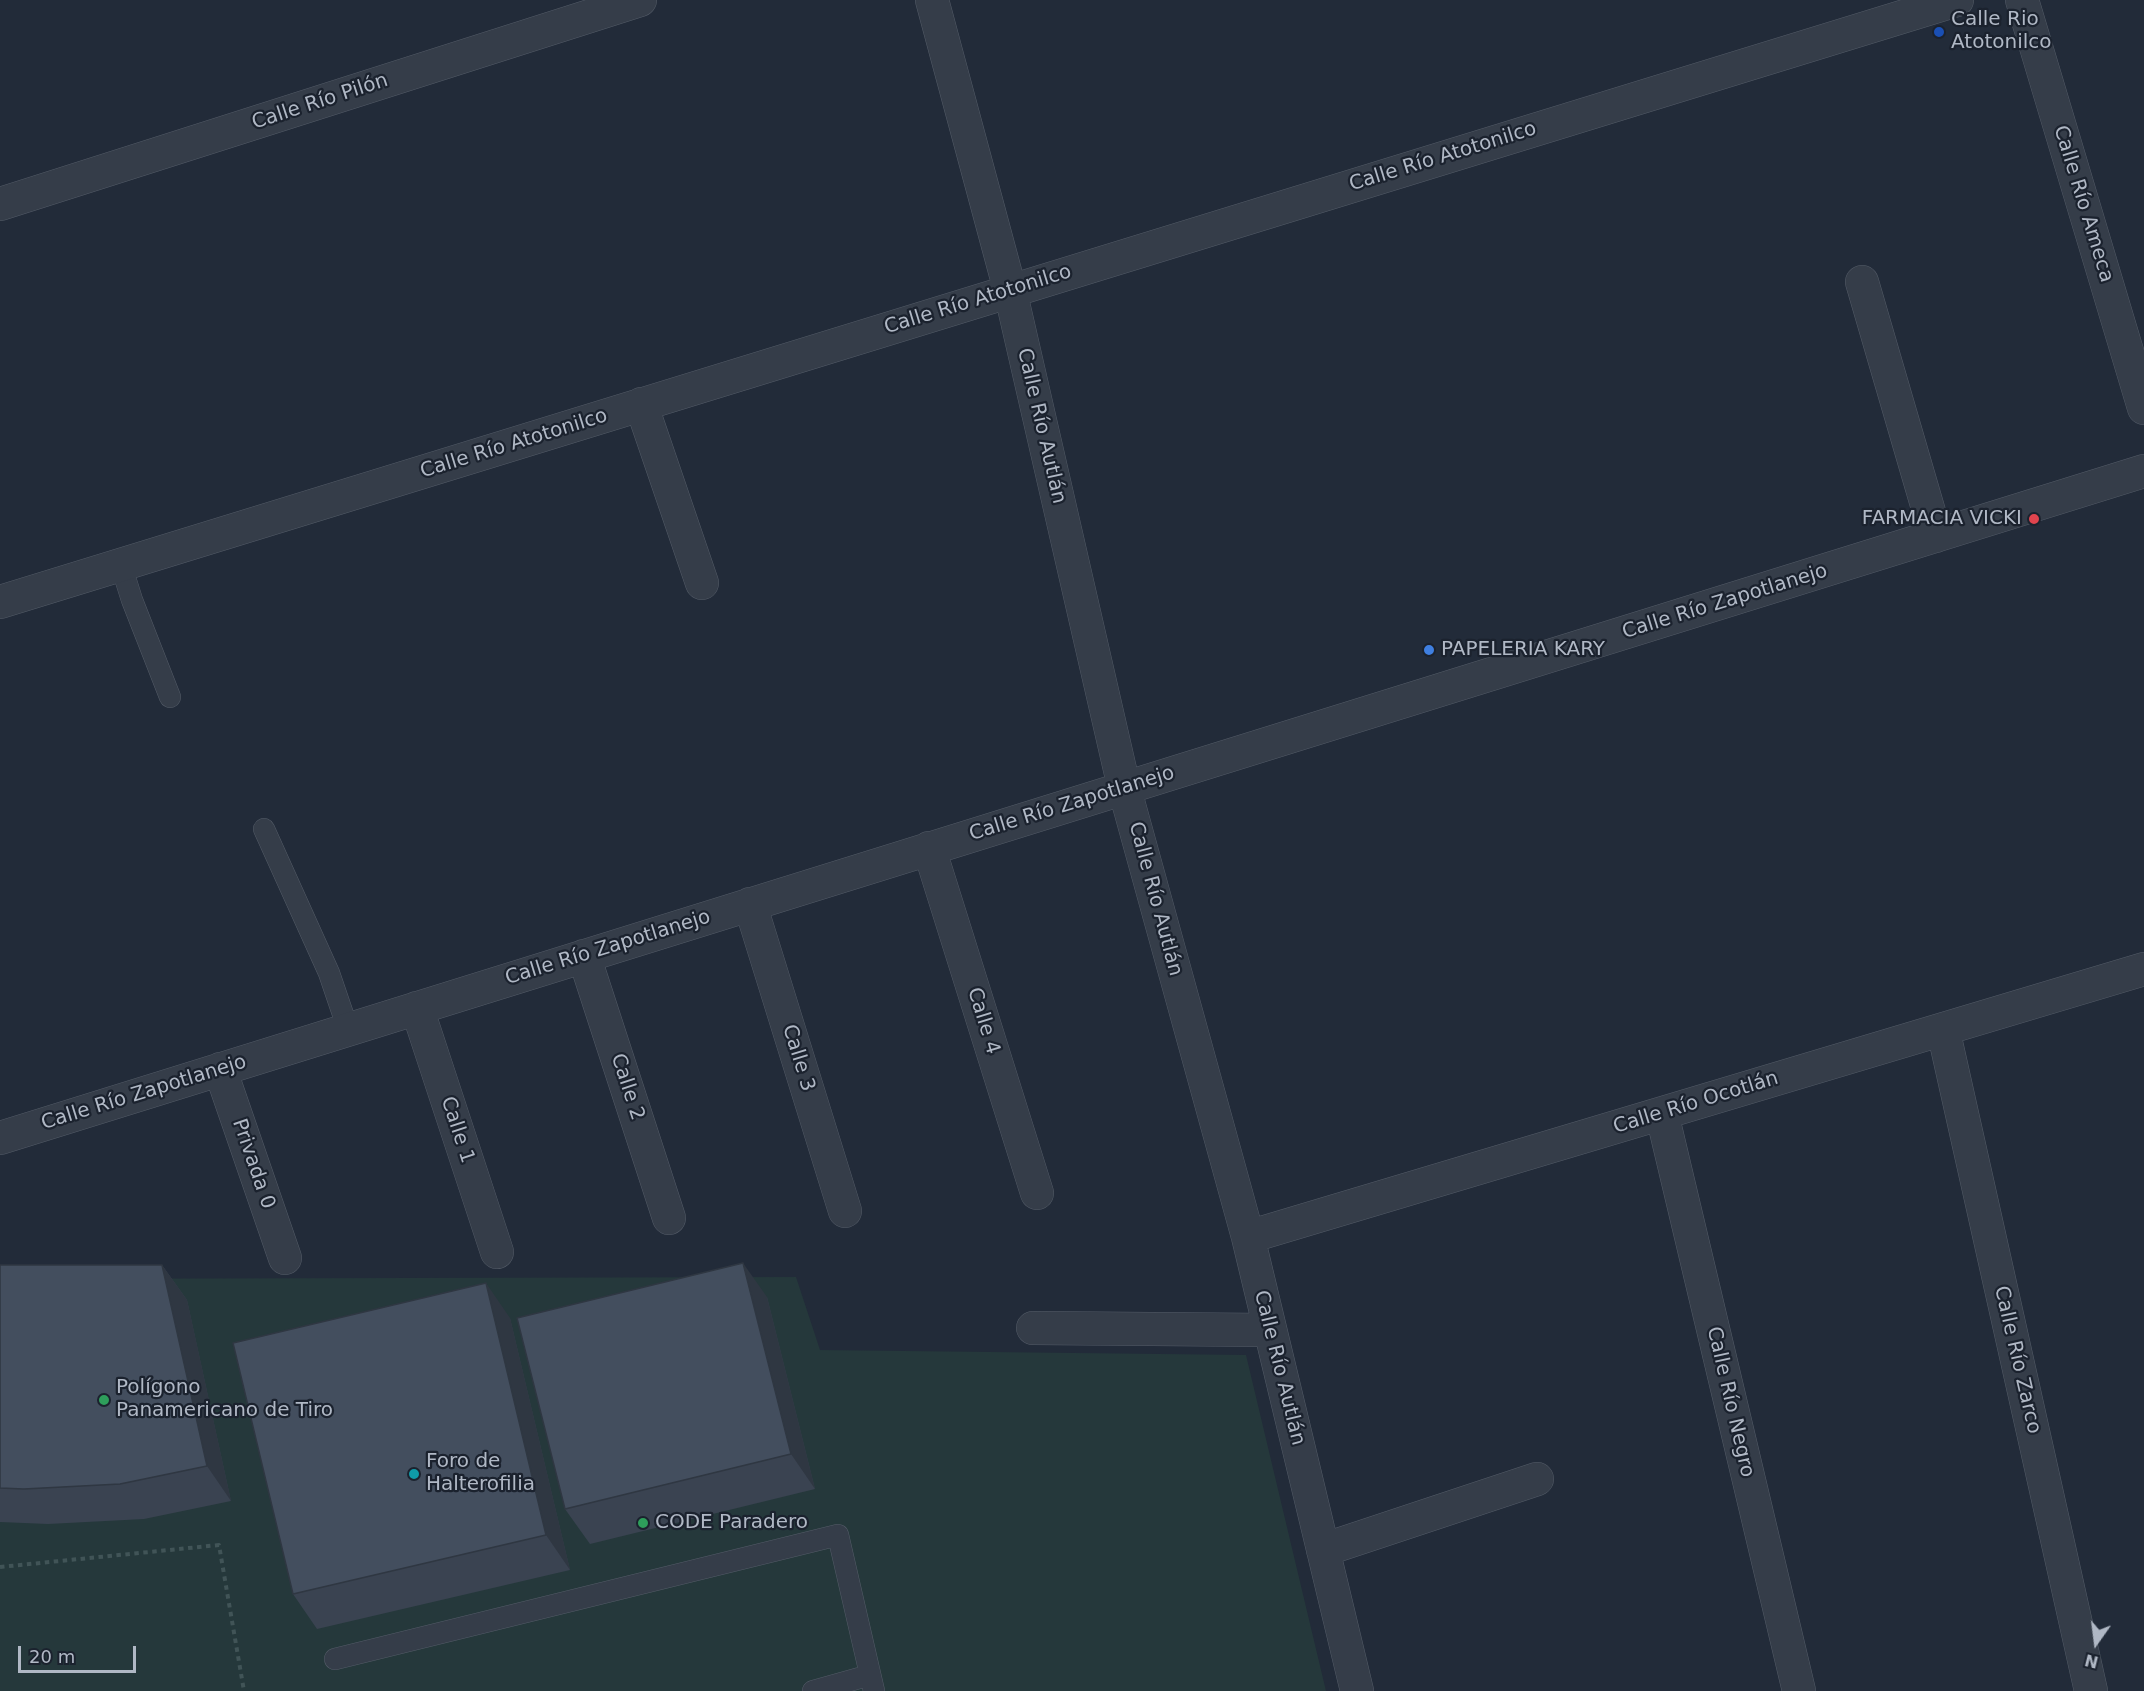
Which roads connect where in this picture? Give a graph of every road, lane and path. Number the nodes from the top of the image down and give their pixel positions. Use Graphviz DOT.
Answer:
graph roads {
  1 [pos="640,0"];
  2 [pos="932,0"];
  3 [pos="1957,0"];
  4 [pos="2022,0"];
  5 [pos="0,204"];
  6 [pos="1862,282"];
  7 [pos="1010,290"];
  8 [pos="641,404"];
  9 [pos="2144,408"];
  10 [pos="2144,471"];
  11 [pos="1936,536"];
  12 [pos="121,565"];
  13 [pos="702,583"];
  14 [pos="0,602"];
  15 [pos="170,697"];
  16 [pos="1124,788"];
  17 [pos="264,829"];
  18 [pos="929,848"];
  19 [pos="750,904"];
  20 [pos="584,956"];
  21 [pos="2144,969"];
  22 [pos="417,1008"];
  23 [pos="348,1029"];
  24 [pos="1943,1029"];
  25 [pos="220,1069"];
  26 [pos="1662,1114"];
  27 [pos="0,1138"];
  28 [pos="1037,1193"];
  29 [pos="845,1211"];
  30 [pos="669,1218"];
  31 [pos="1248,1237"];
  32 [pos="496,1252"];
  33 [pos="285,1258"];
  34 [pos="1033,1329"];
  35 [pos="1270,1330"];
  36 [pos="1537,1479"];
  37 [pos="1323,1550"];
  38 [pos="0,1567"];
  39 [pos="335,1659"];
  40 [pos="872,1683"];
  41 [pos="244,1691"];
  42 [pos="813,1691"];
  43 [pos="1357,1691"];
  44 [pos="1799,1691"];
  45 [pos="2091,1691"];
  1 -- 5 [label="street, Calle Río Pilón"];
  2 -- 7 [label="street, Calle Río Autlán"];
  3 -- 7 [label="street, Calle Río Atotonilco"];
  4 -- 9 [label="street, Calle Río Ameca"];
  6 -- 11 [label="street"];
  7 -- 8 [label="street, Calle Río Atotonilco"];
  7 -- 16 [label="street, Calle Río Autlán"];
  8 -- 12 [label="street, Calle Río Atotonilco"];
  8 -- 13 [label="street"];
  10 -- 11 [label="street, Calle Río Zapotlanejo"];
  11 -- 16 [label="street, Calle Río Zapotlanejo"];
  12 -- 14 [label="street, Calle Río Atotonilco"];
  12 -- 15 [label="lane"];
  16 -- 18 [label="street, Calle Río Zapotlanejo"];
  16 -- 31 [label="street, Calle Río Autlán"];
  17 -- 23 [label="lane"];
  18 -- 19 [label="street, Calle Río Zapotlanejo"];
  18 -- 28 [label="street, Calle 4"];
  19 -- 20 [label="street, Calle Río Zapotlanejo"];
  19 -- 29 [label="street, Calle 3"];
  20 -- 22 [label="street, Calle Río Zapotlanejo"];
  20 -- 30 [label="street, Calle 2"];
  21 -- 24 [label="street, Calle Río Ocotlán"];
  22 -- 23 [label="street, Calle Río Zapotlanejo"];
  22 -- 32 [label="street, Calle 1"];
  23 -- 25 [label="street, Calle Río Zapotlanejo"];
  24 -- 26 [label="street, Calle Río Ocotlán"];
  24 -- 45 [label="street, Calle Río Zarco"];
  25 -- 27 [label="street, Calle Río Zapotlanejo"];
  25 -- 33 [label="street, Privada 0"];
  26 -- 31 [label="street, Calle Río Ocotlán"];
  26 -- 44 [label="street, Calle Río Negro"];
  31 -- 35 [label="street, Calle Río Autlán"];
  34 -- 35 [label="street"];
  35 -- 37 [label="street, Calle Río Autlán"];
  36 -- 37 [label="street"];
  37 -- 43 [label="street, Calle Río Autlán"];
  38 -- 41 [label="path"];
  39 -- 40 [label="lane"];
  40 -- 42 [label="lane"];
}
